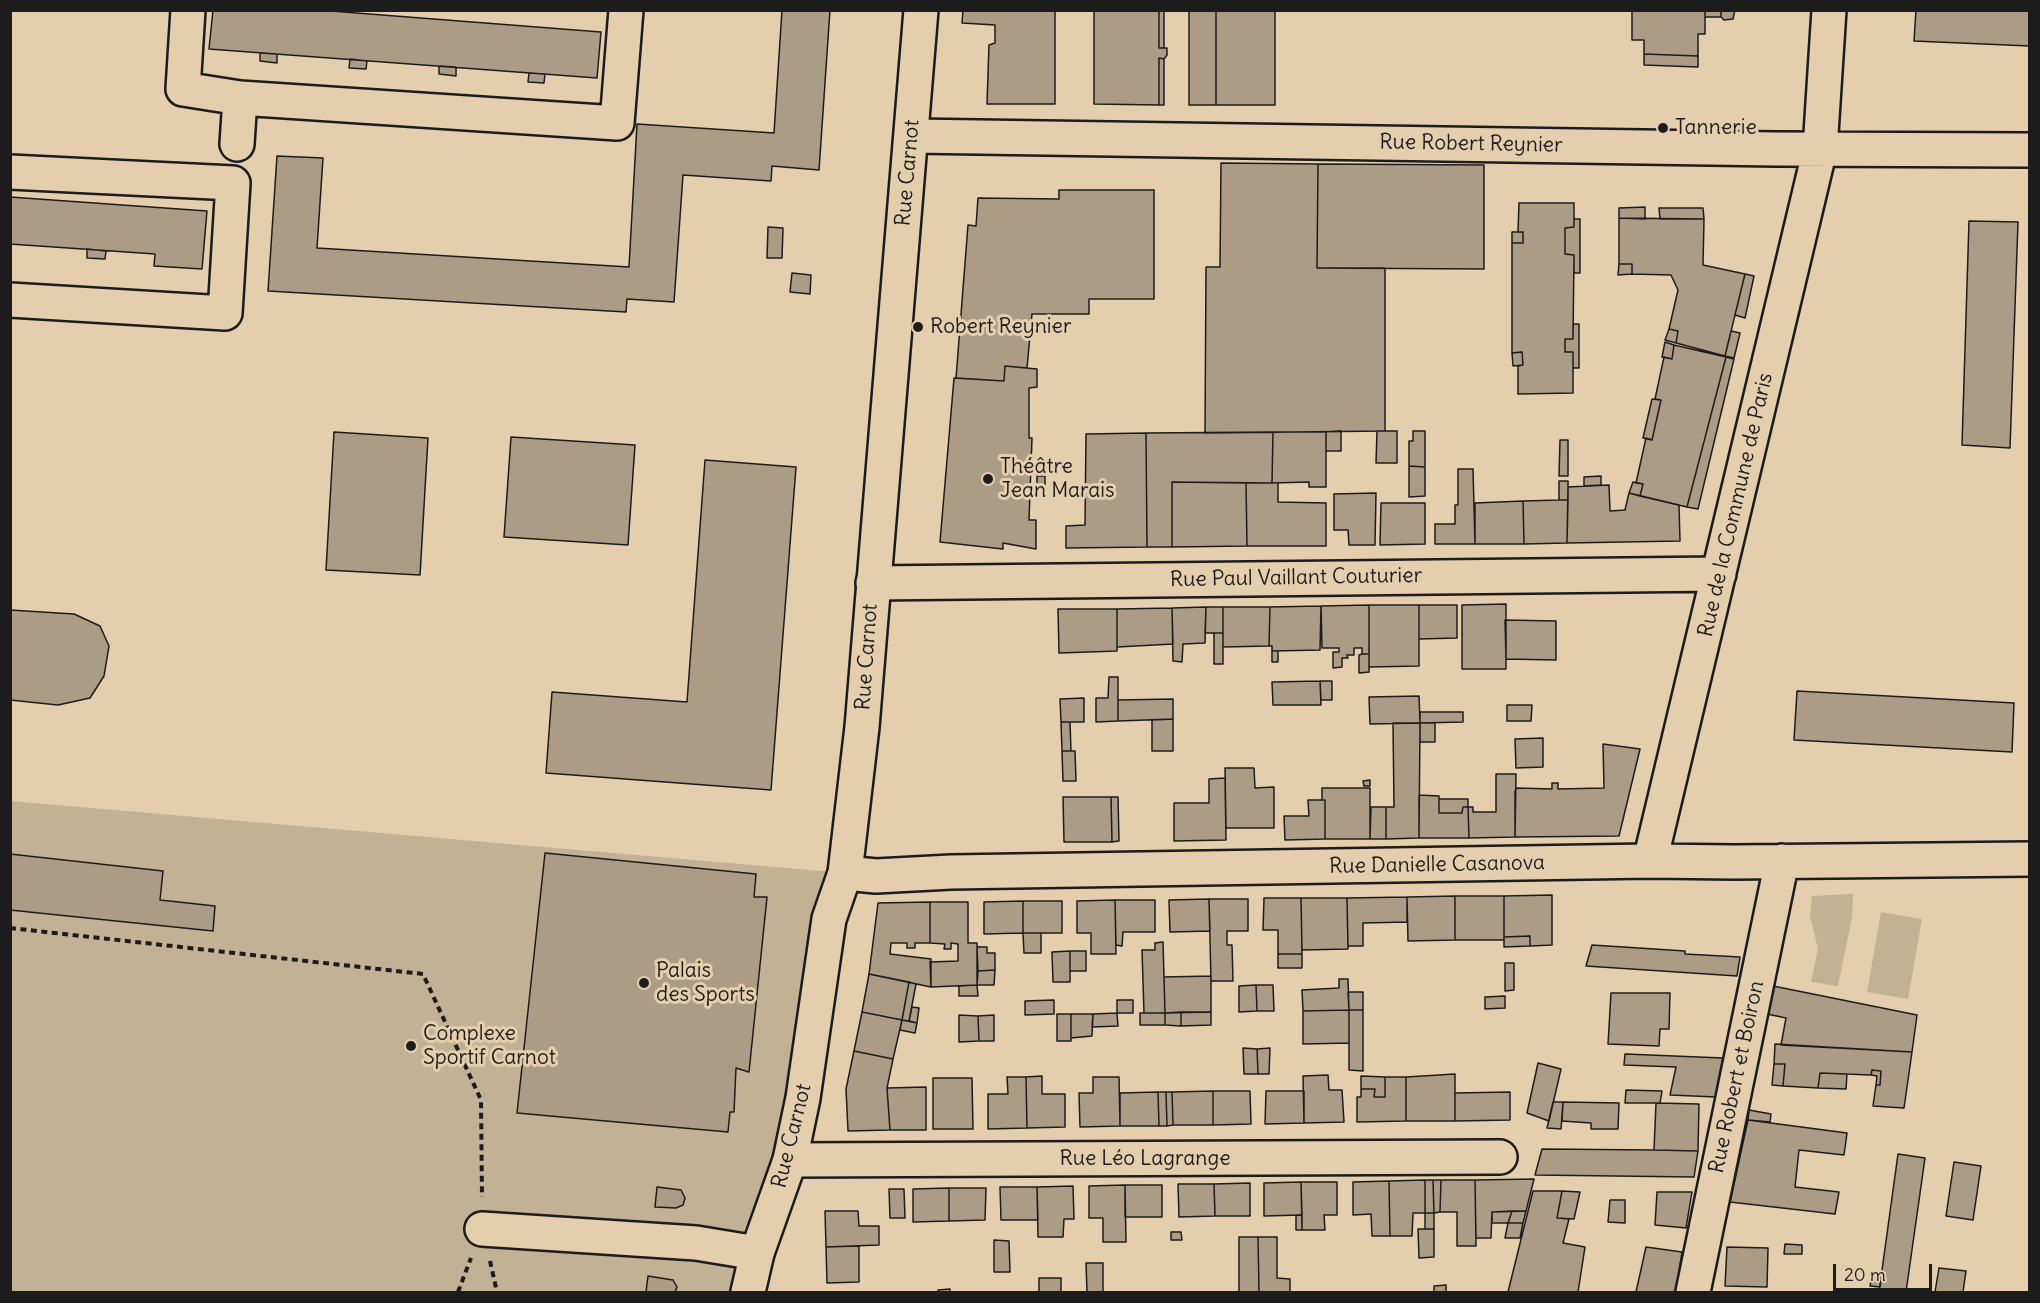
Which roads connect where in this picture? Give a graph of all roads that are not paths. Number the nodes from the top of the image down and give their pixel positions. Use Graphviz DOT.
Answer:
graph roads {
  1 [pos="188,10"];
  2 [pos="626,10"];
  3 [pos="921,10"];
  4 [pos="1829,10"];
  5 [pos="240,98"];
  6 [pos="912,136"];
  7 [pos="237,144"];
  8 [pos="1821,149"];
  9 [pos="2030,150"];
  10 [pos="10,172"];
  11 [pos="10,300"];
  12 [pos="1719,574"];
  13 [pos="873,583"];
  14 [pos="2030,859"];
  15 [pos="1650,861"];
  16 [pos="1782,861"];
  17 [pos="845,873"];
  18 [pos="1500,1157"];
  19 [pos="790,1160"];
  20 [pos="482,1229"];
  21 [pos="757,1253"];
  22 [pos="748,1293"];
  23 [pos="1693,1293"];
  1 -- 5 [label="street"];
  2 -- 5 [label="street"];
  3 -- 6 [label="street, Rue Carnot"];
  4 -- 8 [label="street, Rue de la Commune de Paris"];
  5 -- 7 [label="street"];
  6 -- 8 [label="street, Rue Robert Reynier"];
  6 -- 13 [label="street, Rue Carnot"];
  8 -- 9 [label="street, Rue Robert Reynier"];
  8 -- 12 [label="street, Rue de la Commune de Paris"];
  10 -- 11 [label="street"];
  12 -- 13 [label="street, Rue Paul Vaillant Couturier"];
  12 -- 15 [label="street, Rue de la Commune de Paris"];
  13 -- 17 [label="street, Rue Carnot"];
  14 -- 16 [label="street, Rue Danielle Casanova"];
  15 -- 16 [label="street, Rue Danielle Casanova"];
  15 -- 17 [label="street, Rue Danielle Casanova"];
  16 -- 23 [label="street, Rue Robert et Boiron"];
  17 -- 19 [label="street, Rue Carnot"];
  18 -- 19 [label="street, Rue Léo Lagrange"];
  19 -- 21 [label="street, Rue Carnot"];
  20 -- 21 [label="street"];
  21 -- 22 [label="street, Rue Carnot"];
}
